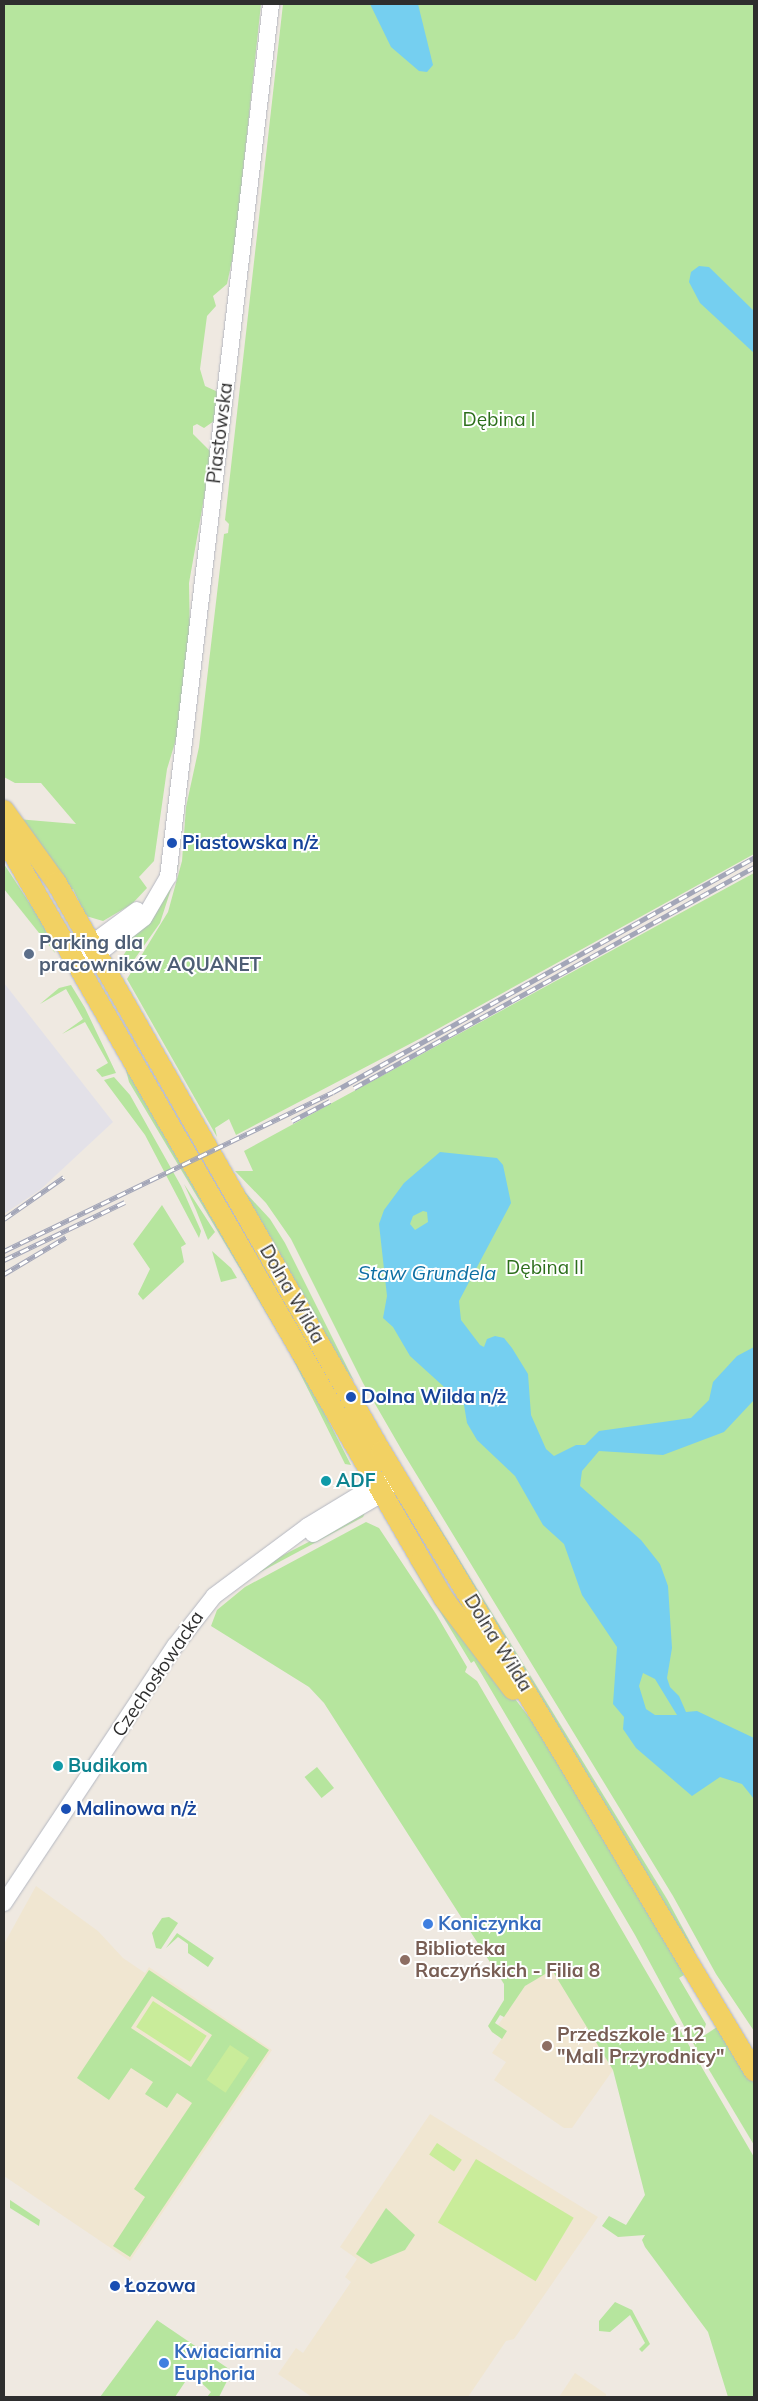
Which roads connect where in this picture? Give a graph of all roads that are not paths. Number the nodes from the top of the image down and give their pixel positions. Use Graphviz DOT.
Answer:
graph roads {
  1 [pos="271,4"];
  2 [pos="4,810"];
  3 [pos="4,838"];
  4 [pos="95,950"];
  5 [pos="80,968"];
  6 [pos="396,1476"];
  7 [pos="378,1488"];
  8 [pos="579,1780"];
  9 [pos="4,1903"];
  10 [pos="754,2071"];
  1 -- 4 [label="street, Piastowska"];
  2 -- 4 [label="main road, Dolna Wilda"];
  3 -- 5 [label="main road, Dolna Wilda"];
  4 -- 5 [label="street, Piastowska"];
  4 -- 6 [label="main road, Dolna Wilda"];
  5 -- 7 [label="main road, Dolna Wilda"];
  6 -- 7 [label="street, Czechosłowacka"];
  6 -- 8 [label="main road, Dolna Wilda"];
  7 -- 8 [label="main road, Dolna Wilda"];
  7 -- 9 [label="street, Czechosłowacka"];
  8 -- 10 [label="main road, Dolna Wilda"];
}
